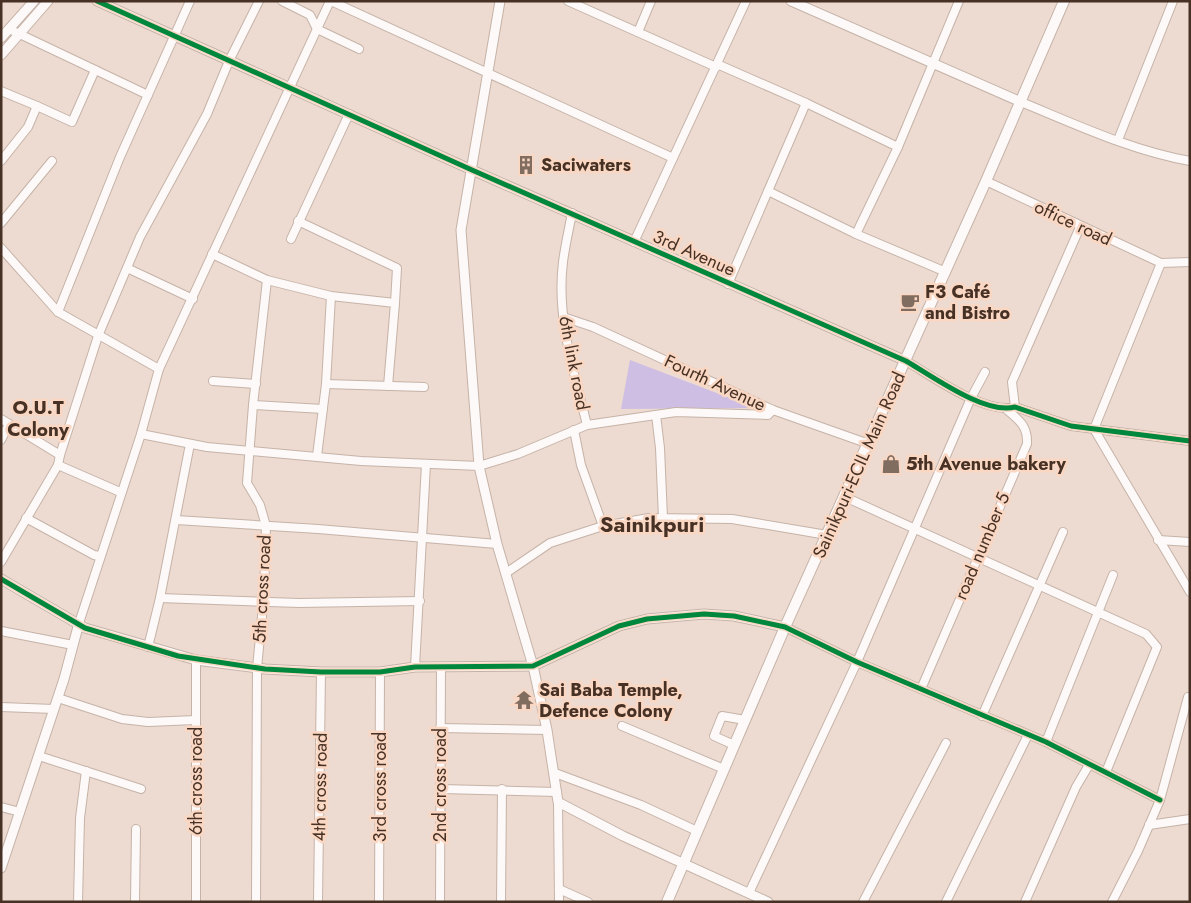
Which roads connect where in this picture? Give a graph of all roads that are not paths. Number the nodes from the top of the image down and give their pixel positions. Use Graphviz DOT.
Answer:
graph roads {
  1 [pos="34,1"];
  2 [pos="97,1"];
  3 [pos="190,1"];
  4 [pos="258,1"];
  5 [pos="282,1"];
  6 [pos="330,1"];
  7 [pos="500,1"];
  8 [pos="568,1"];
  9 [pos="651,1"];
  10 [pos="746,1"];
  11 [pos="791,1"];
  12 [pos="959,1"];
  13 [pos="1064,1"];
  14 [pos="1173,1"];
  15 [pos="45,2"];
  16 [pos="9,29"];
  17 [pos="317,29"];
  18 [pos="638,32"];
  19 [pos="19,34"];
  20 [pos="175,36"];
  21 [pos="1,38"];
  22 [pos="358,49"];
  23 [pos="1,55"];
  24 [pos="229,61"];
  25 [pos="932,64"];
  26 [pos="716,66"];
  27 [pos="96,70"];
  28 [pos="488,74"];
  29 [pos="289,88"];
  30 [pos="1,90"];
  31 [pos="148,95"];
  32 [pos="806,102"];
  33 [pos="1021,102"];
  34 [pos="36,106"];
  35 [pos="349,114"];
  36 [pos="1118,140"];
  37 [pos="898,147"];
  38 [pos="673,158"];
  39 [pos="1,161"];
  40 [pos="52,161"];
  41 [pos="1190,162"];
  42 [pos="472,170"];
  43 [pos="986,181"];
  44 [pos="768,191"];
  45 [pos="572,213"];
  46 [pos="298,222"];
  47 [pos="1,223"];
  48 [pos="1080,227"];
  49 [pos="856,234"];
  50 [pos="291,239"];
  51 [pos="634,242"];
  52 [pos="1,248"];
  53 [pos="212,254"];
  54 [pos="1190,262"];
  55 [pos="1161,263"];
  56 [pos="127,268"];
  57 [pos="946,272"];
  58 [pos="267,280"];
  59 [pos="728,284"];
  60 [pos="331,296"];
  61 [pos="193,299"];
  62 [pos="395,303"];
  63 [pos="58,312"];
  64 [pos="563,317"];
  65 [pos="98,336"];
  66 [pos="906,361"];
  67 [pos="159,369"];
  68 [pos="985,372"];
  69 [pos="213,381"];
  70 [pos="256,384"];
  71 [pos="326,384"];
  72 [pos="388,386"];
  73 [pos="424,387"];
  74 [pos="970,398"];
  75 [pos="253,405"];
  76 [pos="1015,407"];
  77 [pos="323,409"];
  78 [pos="773,410"];
  79 [pos="1006,410"];
  80 [pos="656,415"];
  81 [pos="1,419"];
  82 [pos="9,424"];
  83 [pos="587,425"];
  84 [pos="1094,429"];
  85 [pos="574,430"];
  86 [pos="141,434"];
  87 [pos="1,440"];
  88 [pos="1190,441"];
  89 [pos="190,444"];
  90 [pos="869,444"];
  91 [pos="249,450"];
  92 [pos="60,455"];
  93 [pos="317,456"];
  94 [pos="426,464"];
  95 [pos="58,465"];
  96 [pos="479,466"];
  97 [pos="120,492"];
  98 [pos="845,497"];
  99 [pos="26,518"];
  100 [pos="663,518"];
  101 [pos="176,520"];
  102 [pos="266,526"];
  103 [pos="603,526"];
  104 [pos="915,530"];
  105 [pos="1063,532"];
  106 [pos="827,535"];
  107 [pos="421,538"];
  108 [pos="1158,540"];
  109 [pos="1190,542"];
  110 [pos="497,544"];
  111 [pos="100,556"];
  112 [pos="977,558"];
  113 [pos="1,562"];
  114 [pos="506,573"];
  115 [pos="1113,575"];
  116 [pos="1,579"];
  117 [pos="1,586"];
  118 [pos="12,586"];
  119 [pos="1039,586"];
  120 [pos="1190,592"];
  121 [pos="160,598"];
  122 [pos="264,601"];
  123 [pos="420,601"];
  124 [pos="1099,612"];
  125 [pos="79,624"];
  126 [pos="785,627"];
  127 [pos="1,631"];
  128 [pos="74,645"];
  129 [pos="148,647"];
  130 [pos="196,660"];
  131 [pos="857,662"];
  132 [pos="533,666"];
  133 [pos="415,667"];
  134 [pos="440,667"];
  135 [pos="257,668"];
  136 [pos="322,672"];
  137 [pos="380,672"];
  138 [pos="921,689"];
  139 [pos="1188,697"];
  140 [pos="58,698"];
  141 [pos="1,707"];
  142 [pos="54,709"];
  143 [pos="982,716"];
  144 [pos="196,720"];
  145 [pos="745,720"];
  146 [pos="622,726"];
  147 [pos="440,728"];
  148 [pos="547,730"];
  149 [pos="1028,735"];
  150 [pos="1046,742"];
  151 [pos="946,743"];
  152 [pos="734,745"];
  153 [pos="39,756"];
  154 [pos="1089,765"];
  155 [pos="724,770"];
  156 [pos="86,771"];
  157 [pos="1106,772"];
  158 [pos="555,773"];
  159 [pos="141,789"];
  160 [pos="441,789"];
  161 [pos="502,789"];
  162 [pos="557,792"];
  163 [pos="1160,800"];
  164 [pos="558,802"];
  165 [pos="1,807"];
  166 [pos="20,812"];
  167 [pos="1190,819"];
  168 [pos="1149,825"];
  169 [pos="136,829"];
  170 [pos="697,831"];
  171 [pos="684,862"];
  172 [pos="1,868"];
  173 [pos="559,889"];
  174 [pos="748,893"];
  175 [pos="78,902"];
  176 [pos="135,902"];
  177 [pos="196,902"];
  178 [pos="256,902"];
  179 [pos="318,902"];
  180 [pos="380,902"];
  181 [pos="440,902"];
  182 [pos="500,902"];
  183 [pos="559,902"];
  184 [pos="588,902"];
  185 [pos="667,902"];
  186 [pos="768,902"];
  187 [pos="863,902"];
  188 [pos="946,902"];
  189 [pos="1025,902"];
  190 [pos="1112,902"];
  1 -- 16 [label="street"];
  2 -- 20 [label="street, 3rd Avenue"];
  3 -- 20 [label="street"];
  4 -- 24 [label="street"];
  5 -- 17 [label="street"];
  6 -- 17 [label="street"];
  6 -- 28 [label="street"];
  7 -- 28 [label="street"];
  8 -- 18 [label="street"];
  9 -- 18 [label="street"];
  10 -- 26 [label="street"];
  11 -- 25 [label="street"];
  12 -- 25 [label="street"];
  13 -- 33 [label="main road, Sainikpuri-ECIL Main Road"];
  14 -- 36 [label="street"];
  15 -- 19 [label="street"];
  16 -- 19 [label="street"];
  16 -- 21 [label="street"];
  17 -- 22 [label="street"];
  17 -- 29 [label="street"];
  18 -- 26 [label="street"];
  19 -- 23 [label="street"];
  19 -- 27 [label="street"];
  20 -- 24 [label="street, 3rd Avenue"];
  20 -- 31 [label="street"];
  24 -- 29 [label="street, 3rd Avenue"];
  24 -- 56 [label="street"];
  25 -- 33 [label="street"];
  25 -- 37 [label="street"];
  26 -- 32 [label="street"];
  26 -- 38 [label="street"];
  27 -- 31 [label="street"];
  27 -- 34 [label="street"];
  28 -- 38 [label="street"];
  28 -- 42 [label="street"];
  29 -- 35 [label="street, 3rd Avenue"];
  29 -- 53 [label="street"];
  30 -- 34 [label="street"];
  31 -- 63 [label="street"];
  32 -- 37 [label="street"];
  32 -- 44 [label="street"];
  33 -- 36 [label="street"];
  33 -- 43 [label="main road, Sainikpuri-ECIL Main Road"];
  34 -- 39 [label="street"];
  35 -- 42 [label="street, 3rd Avenue"];
  35 -- 46 [label="street"];
  36 -- 41 [label="street"];
  37 -- 49 [label="street"];
  38 -- 51 [label="street"];
  40 -- 47 [label="street"];
  42 -- 45 [label="street, 3rd Avenue"];
  42 -- 96 [label="street"];
  43 -- 48 [label="street, office road"];
  43 -- 57 [label="main road, Sainikpuri-ECIL Main Road"];
  44 -- 49 [label="street"];
  44 -- 59 [label="street"];
  45 -- 51 [label="street, 3rd Avenue"];
  45 -- 64 [label="street, 6th link road"];
  46 -- 50 [label="street"];
  46 -- 62 [label="street"];
  48 -- 55 [label="street, office road"];
  48 -- 76 [label="street"];
  49 -- 57 [label="street"];
  51 -- 59 [label="street, 3rd Avenue"];
  52 -- 63 [label="street"];
  53 -- 58 [label="street"];
  53 -- 61 [label="street"];
  54 -- 55 [label="street"];
  55 -- 84 [label="street"];
  56 -- 61 [label="street"];
  56 -- 65 [label="street"];
  57 -- 66 [label="main road, Sainikpuri-ECIL Main Road"];
  58 -- 60 [label="street"];
  58 -- 70 [label="street, 5th cross road"];
  59 -- 66 [label="street, 3rd Avenue"];
  60 -- 62 [label="street"];
  60 -- 71 [label="street"];
  61 -- 67 [label="street"];
  62 -- 72 [label="street"];
  63 -- 65 [label="street"];
  64 -- 78 [label="street, Fourth Avenue"];
  64 -- 83 [label="street, 6th link road"];
  65 -- 67 [label="street"];
  65 -- 92 [label="street"];
  66 -- 74 [label="street"];
  66 -- 90 [label="main road, Sainikpuri-ECIL Main Road"];
  67 -- 86 [label="street"];
  68 -- 74 [label="street"];
  69 -- 70 [label="street"];
  70 -- 75 [label="street, 5th cross road"];
  71 -- 72 [label="street"];
  71 -- 77 [label="street"];
  72 -- 73 [label="street"];
  74 -- 79 [label="street"];
  74 -- 104 [label="street"];
  75 -- 77 [label="street"];
  75 -- 91 [label="street, 5th cross road"];
  76 -- 79 [label="street"];
  76 -- 84 [label="street"];
  77 -- 93 [label="street"];
  78 -- 80 [label="street"];
  78 -- 90 [label="street, Fourth Avenue"];
  79 -- 112 [label="street, road number 5"];
  80 -- 83 [label="street"];
  80 -- 100 [label="street"];
  81 -- 82 [label="street"];
  82 -- 87 [label="street"];
  82 -- 92 [label="street"];
  83 -- 85 [label="street"];
  84 -- 88 [label="street"];
  84 -- 108 [label="street"];
  85 -- 96 [label="street"];
  85 -- 103 [label="street"];
  86 -- 89 [label="street"];
  86 -- 97 [label="street"];
  89 -- 91 [label="street"];
  89 -- 101 [label="street"];
  90 -- 98 [label="main road, Sainikpuri-ECIL Main Road"];
  91 -- 93 [label="street"];
  91 -- 102 [label="street, 5th cross road"];
  92 -- 95 [label="street"];
  93 -- 94 [label="street"];
  94 -- 96 [label="street"];
  94 -- 107 [label="street"];
  95 -- 97 [label="street"];
  95 -- 99 [label="street"];
  96 -- 110 [label="street"];
  97 -- 111 [label="street"];
  98 -- 104 [label="street"];
  98 -- 106 [label="main road, Sainikpuri-ECIL Main Road"];
  99 -- 111 [label="street"];
  99 -- 113 [label="street"];
  100 -- 103 [label="street"];
  100 -- 106 [label="street"];
  101 -- 102 [label="street"];
  101 -- 121 [label="street"];
  102 -- 107 [label="street"];
  102 -- 122 [label="street, 5th cross road"];
  103 -- 114 [label="street"];
  104 -- 112 [label="street"];
  104 -- 131 [label="street"];
  105 -- 119 [label="street"];
  106 -- 126 [label="main road, Sainikpuri-ECIL Main Road"];
  107 -- 110 [label="street"];
  107 -- 123 [label="street"];
  108 -- 109 [label="street"];
  108 -- 120 [label="street"];
  110 -- 114 [label="street"];
  111 -- 125 [label="street"];
  112 -- 119 [label="street"];
  112 -- 138 [label="street, road number 5"];
  114 -- 132 [label="street"];
  115 -- 124 [label="street"];
  116 -- 118 [label="street"];
  117 -- 118 [label="street"];
  118 -- 125 [label="street"];
  119 -- 124 [label="street"];
  119 -- 143 [label="street"];
  121 -- 122 [label="street"];
  121 -- 129 [label="street"];
  122 -- 123 [label="street"];
  122 -- 135 [label="street, 5th cross road"];
  123 -- 133 [label="street"];
  124 -- 150 [label="street"];
  124 -- 157 [label="street"];
  125 -- 128 [label="street"];
  125 -- 129 [label="street"];
  126 -- 131 [label="street"];
  126 -- 132 [label="street"];
  126 -- 145 [label="main road, Sainikpuri-ECIL Main Road"];
  127 -- 128 [label="street"];
  128 -- 140 [label="street"];
  129 -- 130 [label="street"];
  130 -- 135 [label="street"];
  130 -- 144 [label="street, 6th cross road"];
  131 -- 138 [label="street"];
  131 -- 174 [label="street"];
  132 -- 134 [label="street"];
  132 -- 148 [label="street"];
  133 -- 134 [label="street"];
  133 -- 137 [label="street"];
  134 -- 147 [label="street, 2nd cross road"];
  135 -- 136 [label="street"];
  135 -- 178 [label="street, 5th cross road"];
  136 -- 137 [label="street"];
  136 -- 179 [label="street, 4th cross road"];
  137 -- 180 [label="street, 3rd cross road"];
  138 -- 143 [label="street"];
  139 -- 163 [label="street"];
  140 -- 142 [label="street"];
  140 -- 144 [label="street"];
  141 -- 142 [label="street"];
  142 -- 153 [label="street"];
  143 -- 149 [label="street"];
  144 -- 177 [label="street, 6th cross road"];
  145 -- 152 [label="main road, Sainikpuri-ECIL Main Road"];
  145 -- 152 [label="street"];
  146 -- 155 [label="street"];
  147 -- 148 [label="street"];
  147 -- 160 [label="street, 2nd cross road"];
  148 -- 158 [label="street"];
  149 -- 150 [label="street"];
  149 -- 188 [label="street"];
  150 -- 154 [label="street"];
  151 -- 187 [label="street"];
  152 -- 155 [label="main road, Sainikpuri-ECIL Main Road"];
  153 -- 156 [label="street"];
  153 -- 166 [label="street"];
  154 -- 157 [label="street"];
  154 -- 189 [label="street"];
  155 -- 170 [label="main road, Sainikpuri-ECIL Main Road"];
  156 -- 159 [label="street"];
  156 -- 175 [label="street"];
  157 -- 163 [label="street"];
  158 -- 162 [label="street"];
  158 -- 170 [label="street"];
  160 -- 161 [label="street"];
  160 -- 181 [label="street, 2nd cross road"];
  161 -- 162 [label="street"];
  161 -- 182 [label="street"];
  162 -- 164 [label="street"];
  163 -- 168 [label="street"];
  164 -- 171 [label="street"];
  164 -- 173 [label="street"];
  165 -- 166 [label="street"];
  166 -- 172 [label="street"];
  167 -- 168 [label="street"];
  168 -- 190 [label="street"];
  169 -- 176 [label="street"];
  170 -- 171 [label="main road, Sainikpuri-ECIL Main Road"];
  171 -- 174 [label="street"];
  171 -- 185 [label="main road, Sainikpuri-ECIL Main Road"];
  173 -- 183 [label="street"];
  173 -- 184 [label="street"];
  174 -- 186 [label="street"];
}
